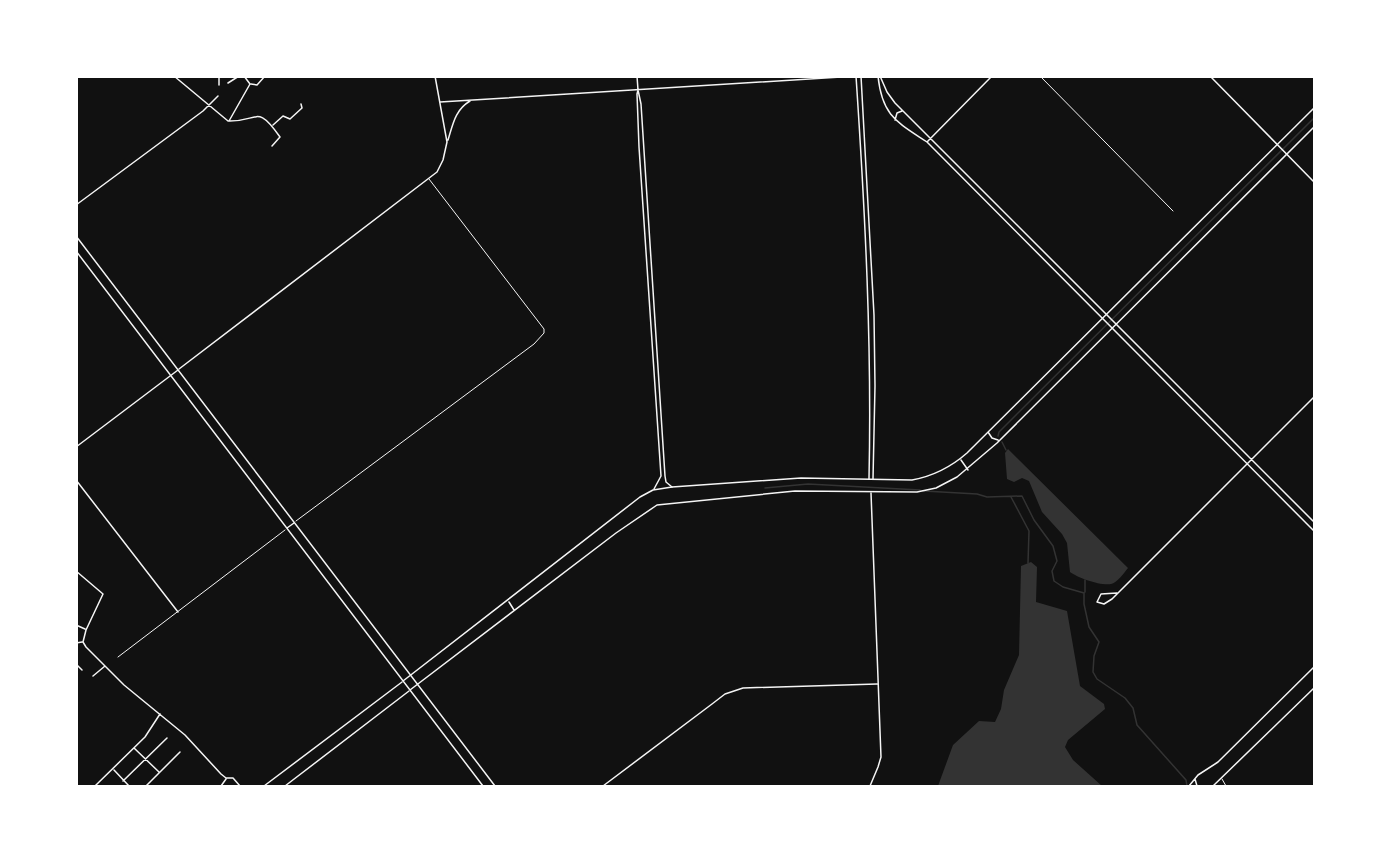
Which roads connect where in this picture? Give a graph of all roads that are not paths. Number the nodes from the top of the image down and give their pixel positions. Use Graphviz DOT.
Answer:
graph roads {
  1 [pos="174,76"];
  2 [pos="181,76"];
  3 [pos="219,76"];
  4 [pos="231,76"];
  5 [pos="239,76"];
  6 [pos="244,76"];
  7 [pos="250,76"];
  8 [pos="265,76"];
  9 [pos="435,76"];
  10 [pos="638,76"];
  11 [pos="857,76"];
  12 [pos="861,76"];
  13 [pos="879,76"];
  14 [pos="992,76"];
  15 [pos="1040,76"];
  16 [pos="1210,76"];
  17 [pos="179,80"];
  18 [pos="233,80"];
  19 [pos="247,80"];
  20 [pos="228,83"];
  21 [pos="250,84"];
  22 [pos="219,85"];
  23 [pos="638,90"];
  24 [pos="218,96"];
  25 [pos="471,100"];
  26 [pos="439,102"];
  27 [pos="301,104"];
  28 [pos="208,106"];
  29 [pos="1314,108"];
  30 [pos="903,111"];
  31 [pos="895,121"];
  32 [pos="228,122"];
  33 [pos="273,126"];
  34 [pos="1314,127"];
  35 [pos="932,138"];
  36 [pos="447,142"];
  37 [pos="927,142"];
  38 [pos="272,146"];
  39 [pos="1278,146"];
  40 [pos="1286,153"];
  41 [pos="429,179"];
  42 [pos="1314,182"];
  43 [pos="76,205"];
  44 [pos="1173,211"];
  45 [pos="76,236"];
  46 [pos="867,238"];
  47 [pos="870,238"];
  48 [pos="76,251"];
  49 [pos="871,254"];
  50 [pos="868,255"];
  51 [pos="1108,315"];
  52 [pos="1103,320"];
  53 [pos="1116,322"];
  54 [pos="1111,327"];
  55 [pos="178,369"];
  56 [pos="170,375"];
  57 [pos="1314,397"];
  58 [pos="988,432"];
  59 [pos="999,441"];
  60 [pos="76,447"];
  61 [pos="960,459"];
  62 [pos="1252,459"];
  63 [pos="662,463"];
  64 [pos="1248,464"];
  65 [pos="968,470"];
  66 [pos="871,479"];
  67 [pos="76,480"];
  68 [pos="672,487"];
  69 [pos="653,490"];
  70 [pos="871,493"];
  71 [pos="295,522"];
  72 [pos="1314,522"];
  73 [pos="287,528"];
  74 [pos="1314,531"];
  75 [pos="76,571"];
  76 [pos="1118,593"];
  77 [pos="508,601"];
  78 [pos="515,611"];
  79 [pos="178,612"];
  80 [pos="76,625"];
  81 [pos="86,630"];
  82 [pos="83,642"];
  83 [pos="76,643"];
  84 [pos="118,657"];
  85 [pos="76,664"];
  86 [pos="105,665"];
  87 [pos="1314,667"];
  88 [pos="82,670"];
  89 [pos="411,675"];
  90 [pos="93,676"];
  91 [pos="403,681"];
  92 [pos="877,684"];
  93 [pos="418,685"];
  94 [pos="1314,688"];
  95 [pos="410,690"];
  96 [pos="160,714"];
  97 [pos="167,738"];
  98 [pos="134,748"];
  99 [pos="180,752"];
  100 [pos="146,759"];
  101 [pos="113,769"];
  102 [pos="160,772"];
  103 [pos="226,778"];
  104 [pos="1195,778"];
  105 [pos="1222,778"];
  106 [pos="123,781"];
  107 [pos="269,783"];
  108 [pos="95,786"];
  109 [pos="129,786"];
  110 [pos="146,786"];
  111 [pos="222,786"];
  112 [pos="240,786"];
  113 [pos="264,786"];
  114 [pos="272,786"];
  115 [pos="285,786"];
  116 [pos="483,786"];
  117 [pos="495,786"];
  118 [pos="603,786"];
  119 [pos="870,786"];
  120 [pos="1189,786"];
  121 [pos="1197,786"];
  122 [pos="1213,786"];
  123 [pos="1226,786"];
  1 -- 17 [label="street"];
  2 -- 17 [label="street"];
  3 -- 22 [label="street"];
  4 -- 18 [label="street"];
  5 -- 18 [label="street"];
  6 -- 19 [label="street"];
  7 -- 19 [label="street"];
  8 -- 21 [label="street"];
  9 -- 26 [label="street"];
  10 -- 23 [label="street"];
  11 -- 23 [label="street"];
  11 -- 46 [label="street"];
  12 -- 47 [label="street"];
  13 -- 30 [label="street"];
  13 -- 31 [label="street"];
  14 -- 35 [label="street"];
  15 -- 44 [label="lane"];
  16 -- 39 [label="street"];
  17 -- 28 [label="street"];
  18 -- 20 [label="street"];
  19 -- 21 [label="street"];
  21 -- 32 [label="street"];
  23 -- 25 [label="street"];
  23 -- 63 [label="street"];
  24 -- 28 [label="street"];
  25 -- 26 [label="street"];
  25 -- 36 [label="street"];
  26 -- 36 [label="street"];
  27 -- 33 [label="street"];
  28 -- 32 [label="street"];
  28 -- 43 [label="street"];
  29 -- 39 [label="street"];
  30 -- 31 [label="street"];
  30 -- 35 [label="street"];
  31 -- 37 [label="street"];
  32 -- 33 [label="street"];
  33 -- 38 [label="street"];
  34 -- 40 [label="street"];
  35 -- 37 [label="street"];
  35 -- 51 [label="street"];
  36 -- 41 [label="street"];
  37 -- 52 [label="street"];
  39 -- 40 [label="street"];
  39 -- 51 [label="street"];
  40 -- 42 [label="street"];
  40 -- 53 [label="street"];
  41 -- 55 [label="street"];
  41 -- 71 [label="lane"];
  45 -- 55 [label="street"];
  46 -- 47 [label="street"];
  46 -- 50 [label="street"];
  47 -- 49 [label="street"];
  48 -- 56 [label="street"];
  49 -- 50 [label="street"];
  49 -- 66 [label="street"];
  50 -- 66 [label="street"];
  51 -- 52 [label="street"];
  51 -- 53 [label="street"];
  52 -- 54 [label="street"];
  52 -- 58 [label="street"];
  53 -- 54 [label="street"];
  53 -- 62 [label="street"];
  54 -- 59 [label="street"];
  54 -- 64 [label="street"];
  55 -- 56 [label="street"];
  55 -- 71 [label="street"];
  56 -- 60 [label="street"];
  56 -- 73 [label="street"];
  57 -- 62 [label="street"];
  58 -- 59 [label="street"];
  58 -- 61 [label="street"];
  59 -- 65 [label="street"];
  61 -- 65 [label="street"];
  61 -- 66 [label="street"];
  62 -- 64 [label="street"];
  62 -- 72 [label="street"];
  63 -- 68 [label="street"];
  63 -- 69 [label="street"];
  64 -- 74 [label="street"];
  64 -- 76 [label="street"];
  65 -- 70 [label="street"];
  66 -- 68 [label="street"];
  67 -- 79 [label="street"];
  68 -- 69 [label="street"];
  69 -- 77 [label="street"];
  70 -- 78 [label="street"];
  70 -- 92 [label="street"];
  71 -- 73 [label="street"];
  71 -- 89 [label="street"];
  73 -- 79 [label="lane"];
  73 -- 91 [label="street"];
  75 -- 81 [label="street"];
  76 -- 76 [label="street"];
  77 -- 78 [label="street"];
  77 -- 89 [label="street"];
  78 -- 93 [label="street"];
  79 -- 84 [label="lane"];
  80 -- 81 [label="street"];
  81 -- 82 [label="street"];
  82 -- 83 [label="street"];
  82 -- 86 [label="street"];
  85 -- 88 [label="street"];
  86 -- 90 [label="street"];
  86 -- 96 [label="street"];
  87 -- 104 [label="street"];
  89 -- 91 [label="street"];
  89 -- 93 [label="street"];
  91 -- 95 [label="street"];
  91 -- 107 [label="street"];
  92 -- 118 [label="street"];
  92 -- 119 [label="street"];
  93 -- 95 [label="street"];
  93 -- 117 [label="street"];
  94 -- 105 [label="street"];
  95 -- 115 [label="street"];
  95 -- 116 [label="street"];
  96 -- 98 [label="street"];
  96 -- 103 [label="street"];
  97 -- 100 [label="street"];
  98 -- 100 [label="street"];
  98 -- 101 [label="street"];
  99 -- 102 [label="street"];
  100 -- 102 [label="street"];
  100 -- 106 [label="street"];
  101 -- 106 [label="street"];
  101 -- 108 [label="street"];
  102 -- 110 [label="street"];
  103 -- 111 [label="street"];
  103 -- 112 [label="street"];
  104 -- 120 [label="street"];
  104 -- 121 [label="street"];
  105 -- 122 [label="street"];
  105 -- 123 [label="lane"];
  106 -- 109 [label="street"];
  107 -- 113 [label="street"];
  107 -- 114 [label="street"];
}
